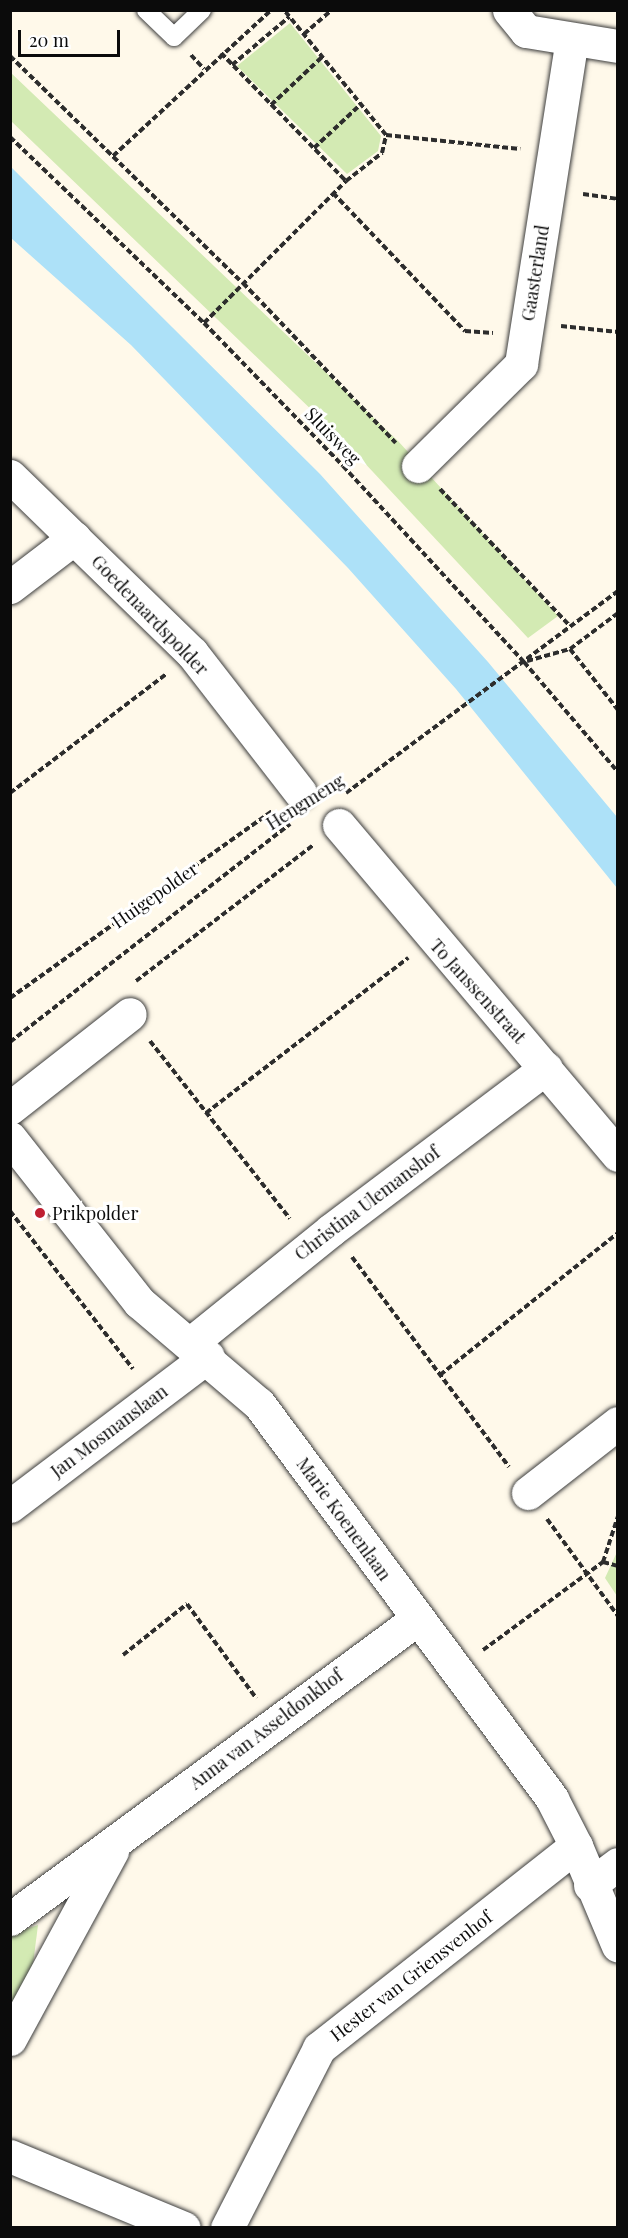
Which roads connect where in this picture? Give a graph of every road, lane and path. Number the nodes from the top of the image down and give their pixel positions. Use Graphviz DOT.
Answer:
graph roads {
  1 [pos="146,10"];
  2 [pos="202,10"];
  3 [pos="271,10"];
  4 [pos="284,10"];
  5 [pos="332,10"];
  6 [pos="509,10"];
  7 [pos="290,17"];
  8 [pos="304,34"];
  9 [pos="572,40"];
  10 [pos="618,46"];
  11 [pos="221,53"];
  12 [pos="10,56"];
  13 [pos="322,57"];
  14 [pos="232,64"];
  15 [pos="361,104"];
  16 [pos="271,105"];
  17 [pos="386,135"];
  18 [pos="10,137"];
  19 [pos="314,148"];
  20 [pos="554,153"];
  21 [pos="113,156"];
  22 [pos="346,181"];
  23 [pos="333,193"];
  24 [pos="243,283"];
  25 [pos="204,323"];
  26 [pos="527,328"];
  27 [pos="618,332"];
  28 [pos="418,466"];
  29 [pos="10,476"];
  30 [pos="74,537"];
  31 [pos="10,587"];
  32 [pos="618,591"];
  33 [pos="618,613"];
  34 [pos="570,626"];
  35 [pos="570,649"];
  36 [pos="524,662"];
  37 [pos="153,683"];
  38 [pos="618,710"];
  39 [pos="618,772"];
  40 [pos="10,793"];
  41 [pos="298,806"];
  42 [pos="338,812"];
  43 [pos="432,940"];
  44 [pos="10,998"];
  45 [pos="123,1005"];
  46 [pos="10,1042"];
  47 [pos="546,1068"];
  48 [pos="10,1108"];
  49 [pos="206,1113"];
  50 [pos="10,1138"];
  51 [pos="618,1155"];
  52 [pos="10,1211"];
  53 [pos="618,1233"];
  54 [pos="321,1238"];
  55 [pos="199,1349"];
  56 [pos="440,1375"];
  57 [pos="154,1396"];
  58 [pos="618,1423"];
  59 [pos="528,1493"];
  60 [pos="10,1506"];
  61 [pos="618,1516"];
  62 [pos="603,1562"];
  63 [pos="618,1566"];
  64 [pos="588,1574"];
  65 [pos="618,1616"];
  66 [pos="417,1619"];
  67 [pos="123,1654"];
  68 [pos="456,1670"];
  69 [pos="274,1722"];
  70 [pos="117,1841"];
  71 [pos="576,1846"];
  72 [pos="618,1864"];
  73 [pos="590,1885"];
  74 [pos="10,1919"];
  75 [pos="618,1946"];
  76 [pos="10,2039"];
  77 [pos="10,2156"];
  78 [pos="184,2228"];
  79 [pos="227,2228"];
  1 -- 2 [label="lane"];
  3 -- 11 [label="path"];
  4 -- 7 [label="path"];
  5 -- 8 [label="path"];
  6 -- 9 [label="street"];
  7 -- 8 [label="path"];
  7 -- 14 [label="path"];
  8 -- 13 [label="path"];
  9 -- 10 [label="street"];
  9 -- 20 [label="street, Gaasterland"];
  11 -- 14 [label="path"];
  11 -- 21 [label="path"];
  12 -- 21 [label="path"];
  13 -- 15 [label="path"];
  13 -- 16 [label="path"];
  14 -- 16 [label="path"];
  15 -- 17 [label="path"];
  15 -- 19 [label="path"];
  16 -- 19 [label="path"];
  17 -- 20 [label="path"];
  17 -- 22 [label="path"];
  18 -- 25 [label="path, Sluisweg"];
  19 -- 22 [label="path"];
  20 -- 26 [label="street, Gaasterland"];
  21 -- 24 [label="path"];
  22 -- 23 [label="path"];
  23 -- 24 [label="path"];
  23 -- 26 [label="path"];
  24 -- 25 [label="path"];
  24 -- 28 [label="path"];
  25 -- 36 [label="path, Sluisweg"];
  26 -- 27 [label="path"];
  26 -- 28 [label="street, Gaasterland"];
  28 -- 34 [label="path"];
  29 -- 30 [label="street, Goedenaardspolder"];
  30 -- 31 [label="street"];
  30 -- 41 [label="street, Goedenaardspolder"];
  32 -- 34 [label="path, Hengmeng"];
  33 -- 35 [label="path"];
  34 -- 36 [label="path, Hengmeng"];
  35 -- 36 [label="path"];
  35 -- 38 [label="path"];
  36 -- 39 [label="path, Sluisweg"];
  36 -- 42 [label="path, Hengmeng"];
  37 -- 40 [label="path"];
  41 -- 44 [label="path, Huigepolder"];
  41 -- 46 [label="path, Hengmeng"];
  42 -- 43 [label="street, To Janssenstraat"];
  42 -- 45 [label="path"];
  43 -- 47 [label="street, To Janssenstraat"];
  43 -- 49 [label="path"];
  45 -- 48 [label="street"];
  45 -- 49 [label="path"];
  47 -- 51 [label="street, To Janssenstraat"];
  47 -- 54 [label="street, Christina Ulemanshof"];
  49 -- 54 [label="path"];
  50 -- 55 [label="street, Marie Koenenlaan"];
  52 -- 57 [label="path"];
  53 -- 56 [label="path"];
  54 -- 55 [label="street, Christina Ulemanshof"];
  54 -- 56 [label="path"];
  55 -- 57 [label="street, Jan Mosmanslaan"];
  55 -- 66 [label="street, Marie Koenenlaan"];
  56 -- 59 [label="path"];
  57 -- 60 [label="street, Jan Mosmanslaan"];
  58 -- 59 [label="street"];
  59 -- 64 [label="path"];
  61 -- 62 [label="path"];
  62 -- 63 [label="path"];
  62 -- 64 [label="path"];
  64 -- 65 [label="path"];
  64 -- 68 [label="path"];
  66 -- 68 [label="street, Marie Koenenlaan"];
  66 -- 69 [label="street, Anna van Asseldonkhof"];
  67 -- 69 [label="path"];
  68 -- 71 [label="street, Marie Koenenlaan"];
  69 -- 70 [label="street, Anna van Asseldonkhof"];
  70 -- 74 [label="street, Anna van Asseldonkhof"];
  70 -- 76 [label="street, Anna van Asseldonkhof"];
  71 -- 73 [label="street, Marie Koenenlaan"];
  71 -- 79 [label="street, Hester van Griensvenhof"];
  72 -- 73 [label="street"];
  73 -- 75 [label="street, Marie Koenenlaan"];
  77 -- 78 [label="street"];
}
